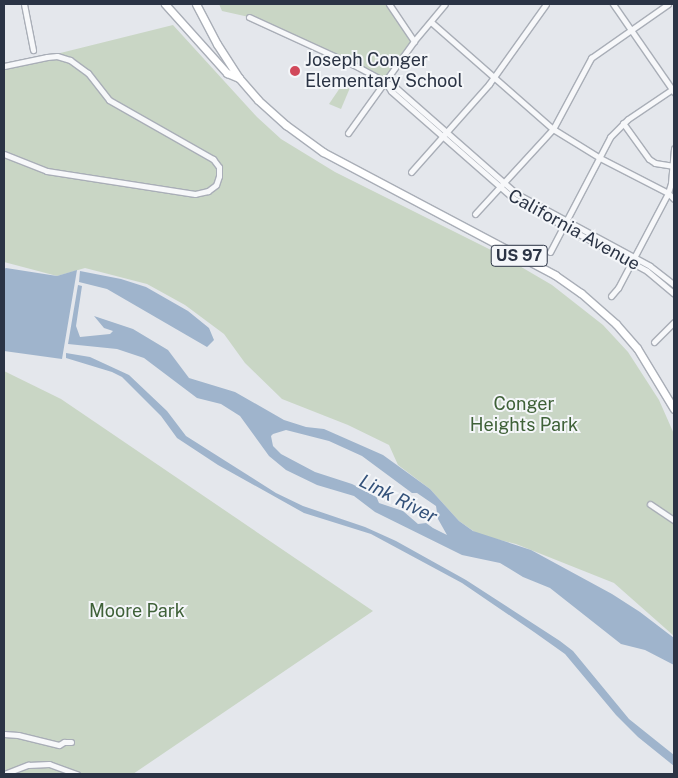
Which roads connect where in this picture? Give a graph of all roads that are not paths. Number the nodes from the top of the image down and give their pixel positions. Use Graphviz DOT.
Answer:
graph roads {
  1 [pos="24,4"];
  2 [pos="165,4"];
  3 [pos="196,4"];
  4 [pos="389,4"];
  5 [pos="445,4"];
  6 [pos="546,4"];
  7 [pos="613,4"];
  8 [pos="668,4"];
  9 [pos="439,6"];
  10 [pos="249,17"];
  11 [pos="431,22"];
  12 [pos="631,29"];
  13 [pos="414,42"];
  14 [pos="33,50"];
  15 [pos="4,66"];
  16 [pos="494,77"];
  17 [pos="239,78"];
  18 [pos="386,83"];
  19 [pos="674,90"];
  20 [pos="624,123"];
  21 [pos="553,129"];
  22 [pos="348,133"];
  23 [pos="444,134"];
  24 [pos="674,148"];
  25 [pos="4,154"];
  26 [pos="600,158"];
  27 [pos="673,165"];
  28 [pos="411,172"];
  29 [pos="502,185"];
  30 [pos="668,193"];
  31 [pos="674,200"];
  32 [pos="475,214"];
  33 [pos="566,221"];
  34 [pos="563,226"];
  35 [pos="550,252"];
  36 [pos="633,260"];
  37 [pos="674,285"];
  38 [pos="674,294"];
  39 [pos="611,296"];
  40 [pos="674,322"];
  41 [pos="654,342"];
  42 [pos="674,410"];
  43 [pos="650,504"];
  44 [pos="674,520"];
  45 [pos="4,734"];
  46 [pos="71,742"];
  47 [pos="4,774"];
  48 [pos="76,774"];
  1 -- 14 [label="street"];
  2 -- 17 [label="highway"];
  3 -- 17 [label="highway, US 97"];
  4 -- 13 [label="street"];
  5 -- 9 [label="street"];
  6 -- 16 [label="street"];
  7 -- 12 [label="street"];
  8 -- 12 [label="street"];
  9 -- 11 [label="street"];
  10 -- 18 [label="street, California Avenue"];
  11 -- 13 [label="street"];
  11 -- 16 [label="street"];
  12 -- 19 [label="street"];
  12 -- 21 [label="street"];
  13 -- 18 [label="street"];
  15 -- 25 [label="street"];
  16 -- 21 [label="street"];
  16 -- 23 [label="street"];
  17 -- 42 [label="highway, US 97"];
  18 -- 22 [label="street"];
  18 -- 23 [label="street, California Avenue"];
  19 -- 20 [label="street"];
  20 -- 26 [label="street"];
  20 -- 27 [label="street"];
  21 -- 26 [label="street"];
  21 -- 29 [label="street"];
  23 -- 28 [label="street"];
  23 -- 29 [label="street, California Avenue"];
  24 -- 27 [label="street"];
  26 -- 30 [label="street"];
  26 -- 33 [label="street"];
  27 -- 30 [label="street"];
  29 -- 32 [label="street"];
  29 -- 33 [label="street, California Avenue"];
  29 -- 34 [label="street, California Avenue"];
  30 -- 31 [label="street"];
  30 -- 36 [label="street"];
  33 -- 34 [label="street"];
  33 -- 36 [label="street, California Avenue"];
  34 -- 35 [label="street"];
  34 -- 36 [label="street, California Avenue"];
  36 -- 37 [label="street, California Avenue"];
  36 -- 38 [label="street, California Avenue"];
  36 -- 39 [label="street"];
  40 -- 41 [label="street"];
  43 -- 44 [label="street"];
  45 -- 46 [label="street"];
  47 -- 48 [label="street"];
}
